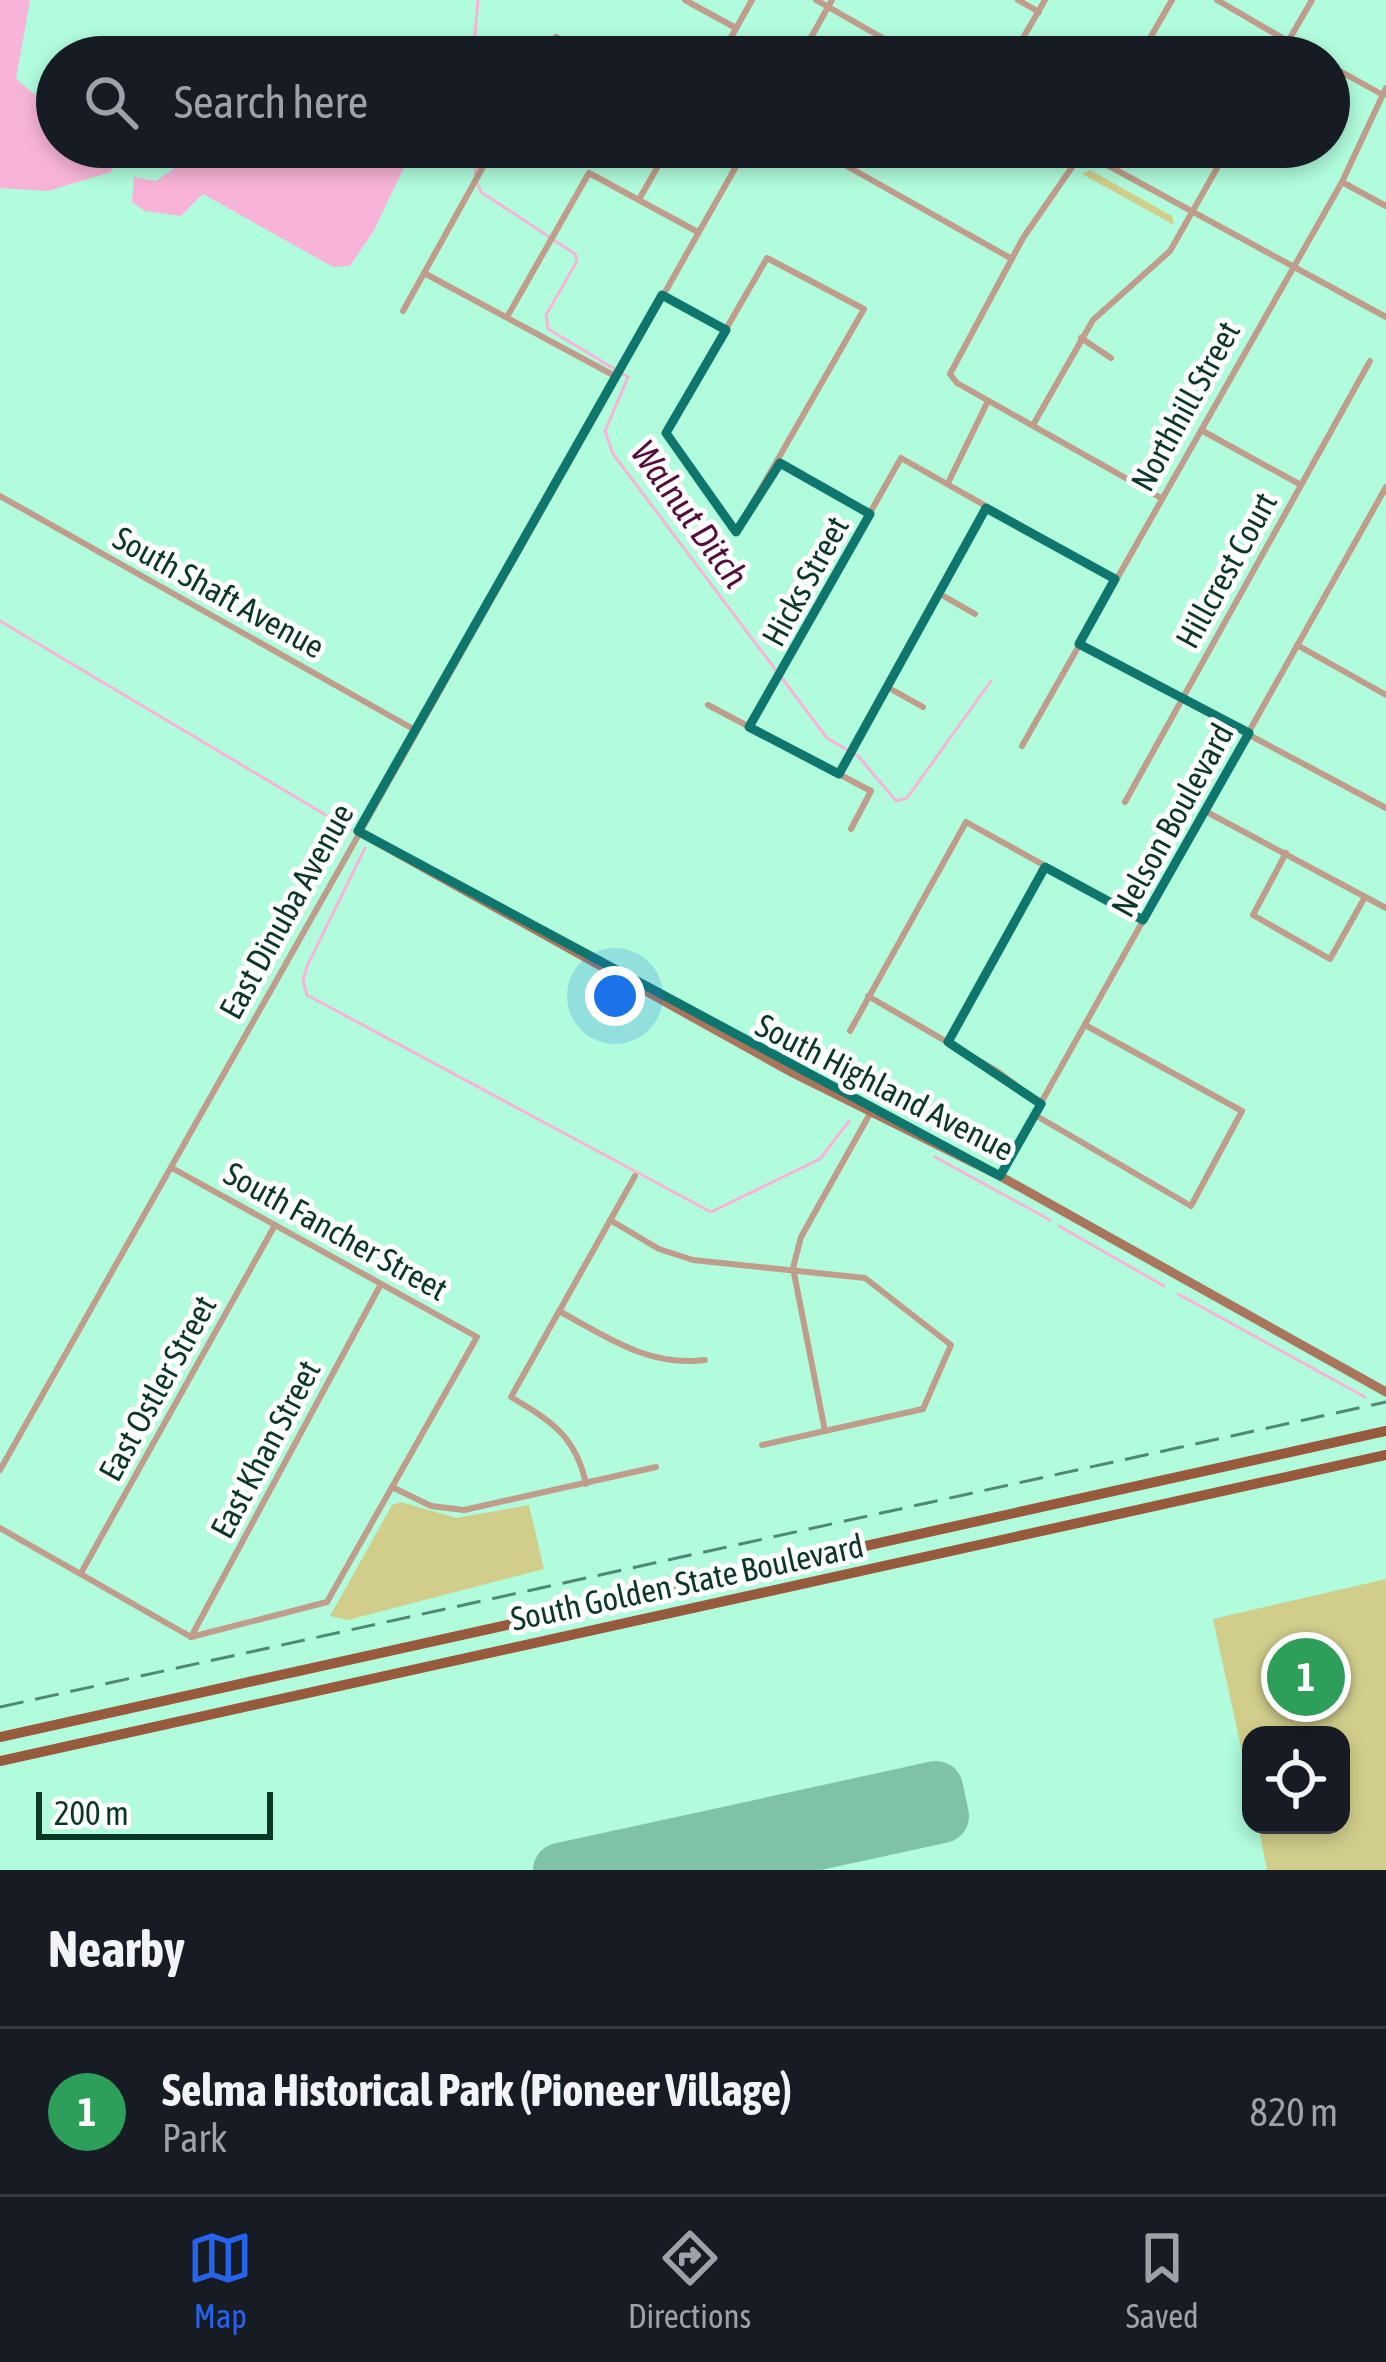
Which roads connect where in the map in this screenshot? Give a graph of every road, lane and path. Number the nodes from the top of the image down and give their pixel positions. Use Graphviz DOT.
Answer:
graph roads {
  1 [pos="685,0"];
  2 [pos="752,0"];
  3 [pos="816,0"];
  4 [pos="1018,0"];
  5 [pos="1046,0"];
  6 [pos="1172,0"];
  7 [pos="1217,0"];
  8 [pos="1312,0"];
  9 [pos="830,3"];
  10 [pos="1039,12"];
  11 [pos="736,28"];
  12 [pos="732,36"];
  13 [pos="812,36"];
  14 [pos="883,36"];
  15 [pos="1025,36"];
  16 [pos="1151,36"];
  17 [pos="1278,36"];
  18 [pos="1291,36"];
  19 [pos="1350,76"];
  20 [pos="1385,93"];
  21 [pos="1350,165"];
  22 [pos="482,168"];
  23 [pos="657,168"];
  24 [pos="734,168"];
  25 [pos="850,168"];
  26 [pos="1072,168"];
  27 [pos="1115,168"];
  28 [pos="1218,168"];
  29 [pos="1349,168"];
  30 [pos="1342,182"];
  31 [pos="640,197"];
  32 [pos="1386,206"];
  33 [pos="1193,213"];
  34 [pos="696,231"];
  35 [pos="1012,259"];
  36 [pos="1291,264"];
  37 [pos="424,273"];
  38 [pos="662,295"];
  39 [pos="403,311"];
  40 [pos="1386,316"];
  41 [pos="507,317"];
  42 [pos="726,330"];
  43 [pos="1081,338"];
  44 [pos="1111,358"];
  45 [pos="1370,361"];
  46 [pos="615,376"];
  47 [pos="988,401"];
  48 [pos="1032,426"];
  49 [pos="1202,430"];
  50 [pos="780,463"];
  51 [pos="948,483"];
  52 [pos="1301,484"];
  53 [pos="1386,487"];
  54 [pos="0,496"];
  55 [pos="1161,497"];
  56 [pos="986,508"];
  57 [pos="870,514"];
  58 [pos="1115,579"];
  59 [pos="940,594"];
  60 [pos="975,614"];
  61 [pos="1079,644"];
  62 [pos="1297,645"];
  63 [pos="888,687"];
  64 [pos="1386,695"];
  65 [pos="1182,699"];
  66 [pos="709,705"];
  67 [pos="923,706"];
  68 [pos="749,727"];
  69 [pos="415,730"];
  70 [pos="1249,733"];
  71 [pos="1022,746"];
  72 [pos="839,774"];
  73 [pos="1125,802"];
  74 [pos="1386,808"];
  75 [pos="1204,812"];
  76 [pos="851,829"];
  77 [pos="358,831"];
  78 [pos="1286,854"];
  79 [pos="1045,867"];
  80 [pos="1365,897"];
  81 [pos="1386,908"];
  82 [pos="1143,920"];
  83 [pos="868,995"];
  84 [pos="1085,1025"];
  85 [pos="850,1031"];
  86 [pos="949,1042"];
  87 [pos="1041,1104"];
  88 [pos="872,1110"];
  89 [pos="1035,1115"];
  90 [pos="171,1168"];
  91 [pos="634,1176"];
  92 [pos="1000,1176"];
  93 [pos="610,1220"];
  94 [pos="275,1225"];
  95 [pos="793,1268"];
  96 [pos="381,1284"];
  97 [pos="559,1311"];
  98 [pos="705,1360"];
  99 [pos="1386,1392"];
  100 [pos="826,1431"];
  101 [pos="1386,1431"];
  102 [pos="762,1445"];
  103 [pos="1386,1455"];
  104 [pos="656,1467"];
  105 [pos="0,1470"];
  106 [pos="586,1484"];
  107 [pos="392,1487"];
  108 [pos="0,1528"];
  109 [pos="81,1573"];
  110 [pos="191,1637"];
  111 [pos="0,1737"];
  112 [pos="0,1761"];
  1 -- 11 [label="street"];
  2 -- 11 [label="street"];
  3 -- 9 [label="street"];
  4 -- 10 [label="street"];
  5 -- 10 [label="street"];
  6 -- 16 [label="street"];
  7 -- 17 [label="street"];
  8 -- 18 [label="street"];
  9 -- 13 [label="street"];
  9 -- 14 [label="street"];
  10 -- 15 [label="street"];
  11 -- 12 [label="street"];
  19 -- 20 [label="street"];
  20 -- 21 [label="street, Northhill Street"];
  22 -- 37 [label="street"];
  23 -- 31 [label="street"];
  24 -- 34 [label="street"];
  25 -- 35 [label="street"];
  26 -- 35 [label="street"];
  27 -- 33 [label="street"];
  28 -- 33 [label="street"];
  29 -- 30 [label="street, Northhill Street"];
  30 -- 32 [label="street"];
  30 -- 36 [label="street, Northhill Street"];
  31 -- 34 [label="street"];
  31 -- 41 [label="street"];
  33 -- 36 [label="street"];
  33 -- 43 [label="street"];
  34 -- 38 [label="street, East Dinuba Avenue"];
  35 -- 47 [label="street"];
  36 -- 40 [label="street"];
  36 -- 49 [label="street, Northhill Street"];
  37 -- 39 [label="street"];
  37 -- 41 [label="street"];
  38 -- 42 [label="street"];
  38 -- 46 [label="street, East Dinuba Avenue"];
  41 -- 46 [label="street"];
  42 -- 50 [label="street"];
  42 -- 50 [label="street"];
  43 -- 44 [label="street"];
  43 -- 48 [label="street"];
  45 -- 52 [label="street, Hillcrest Court"];
  46 -- 69 [label="street, East Dinuba Avenue"];
  47 -- 48 [label="street"];
  47 -- 51 [label="street"];
  48 -- 55 [label="street"];
  49 -- 52 [label="street"];
  49 -- 55 [label="street, Northhill Street"];
  50 -- 57 [label="street"];
  51 -- 56 [label="street"];
  51 -- 57 [label="street, Hicks Street"];
  52 -- 65 [label="street, Hillcrest Court"];
  53 -- 62 [label="street, Nelson Boulevard"];
  54 -- 69 [label="street, South Shaft Avenue"];
  55 -- 58 [label="street, Northhill Street"];
  56 -- 58 [label="street"];
  56 -- 59 [label="street"];
  57 -- 68 [label="street, Hicks Street"];
  58 -- 61 [label="street, Northhill Street"];
  59 -- 60 [label="street"];
  59 -- 63 [label="street"];
  61 -- 65 [label="street"];
  61 -- 71 [label="street, Northhill Street"];
  62 -- 64 [label="street"];
  62 -- 70 [label="street, Nelson Boulevard"];
  63 -- 67 [label="street"];
  63 -- 72 [label="street"];
  65 -- 70 [label="street"];
  65 -- 73 [label="street, Hillcrest Court"];
  66 -- 68 [label="street"];
  68 -- 72 [label="street"];
  69 -- 77 [label="street, East Dinuba Avenue"];
  70 -- 74 [label="street"];
  70 -- 75 [label="street, Nelson Boulevard"];
  72 -- 76 [label="street"];
  75 -- 78 [label="street"];
  75 -- 82 [label="street, Nelson Boulevard"];
  77 -- 88 [label="street, South Highland Avenue"];
  77 -- 90 [label="street, East Dinuba Avenue"];
  78 -- 80 [label="street"];
  78 -- 80 [label="street"];
  79 -- 82 [label="street"];
  79 -- 83 [label="street"];
  79 -- 86 [label="street"];
  80 -- 81 [label="street"];
  82 -- 84 [label="street, Nelson Boulevard"];
  83 -- 85 [label="street"];
  83 -- 86 [label="street"];
  84 -- 87 [label="street, Nelson Boulevard"];
  84 -- 89 [label="street"];
  86 -- 87 [label="street"];
  87 -- 89 [label="street, Nelson Boulevard"];
  88 -- 92 [label="street, South Highland Avenue"];
  88 -- 95 [label="street"];
  89 -- 92 [label="street, Nelson Boulevard"];
  90 -- 94 [label="street, South Fancher Street"];
  90 -- 105 [label="street, East Dinuba Avenue"];
  91 -- 93 [label="street"];
  92 -- 99 [label="street, South Highland Avenue"];
  93 -- 95 [label="street"];
  93 -- 97 [label="street"];
  94 -- 96 [label="street, South Fancher Street"];
  94 -- 109 [label="street, East Ostler Street"];
  95 -- 100 [label="street"];
  95 -- 100 [label="street"];
  96 -- 107 [label="street, South Fancher Street"];
  96 -- 110 [label="street, East Khan Street"];
  97 -- 98 [label="street"];
  97 -- 106 [label="street"];
  100 -- 102 [label="street"];
  101 -- 111 [label="main road, South Golden State Boulevard"];
  103 -- 112 [label="main road, South Golden State Boulevard"];
  104 -- 106 [label="street"];
  106 -- 107 [label="street"];
  107 -- 110 [label="street"];
  108 -- 109 [label="street"];
  109 -- 110 [label="street"];
}
